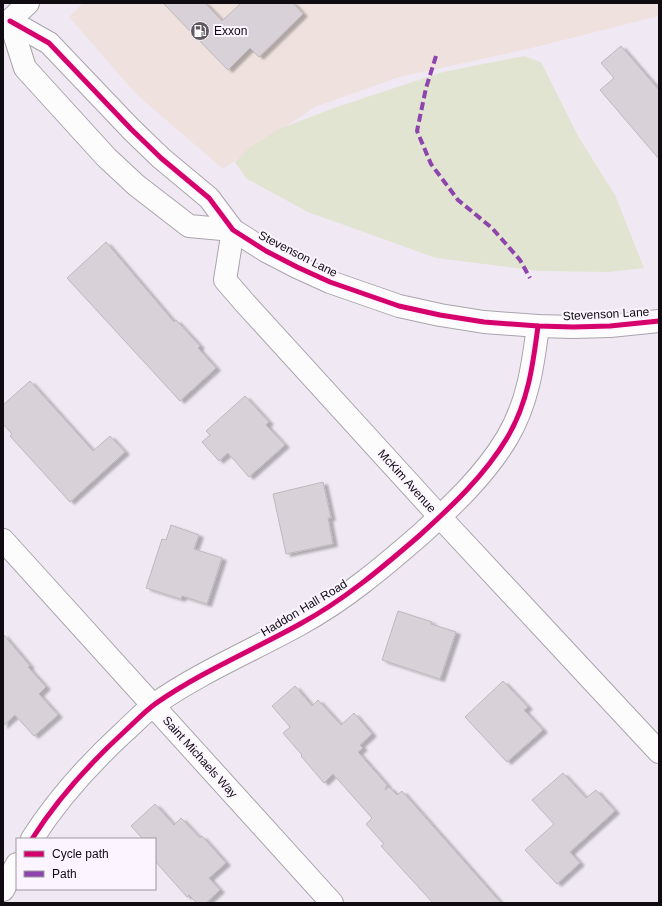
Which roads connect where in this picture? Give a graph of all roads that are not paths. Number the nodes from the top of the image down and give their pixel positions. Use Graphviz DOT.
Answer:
graph roads {
  1 [pos="28,3"];
  2 [pos="6,24"];
  3 [pos="233,230"];
  4 [pos="659,321"];
  5 [pos="538,326"];
  6 [pos="440,517"];
  7 [pos="3,540"];
  8 [pos="153,706"];
  9 [pos="659,752"];
  10 [pos="33,838"];
  11 [pos="16,866"];
  12 [pos="3,890"];
  13 [pos="332,903"];
  1 -- 2 [label="street"];
  2 -- 3 [label="street, Stevenson Lane"];
  2 -- 3 [label="street, Stevenson Lane"];
  3 -- 5 [label="street, Stevenson Lane"];
  3 -- 6 [label="street, McKim Avenue"];
  4 -- 5 [label="street, Stevenson Lane"];
  5 -- 6 [label="street, Haddon Hall Road"];
  6 -- 8 [label="street, Haddon Hall Road"];
  6 -- 9 [label="street, McKim Avenue"];
  7 -- 8 [label="street, Saint Michaels Way"];
  8 -- 10 [label="street, Haddon Hall Road"];
  8 -- 13 [label="street, Saint Michaels Way"];
  11 -- 12 [label="street"];
}
